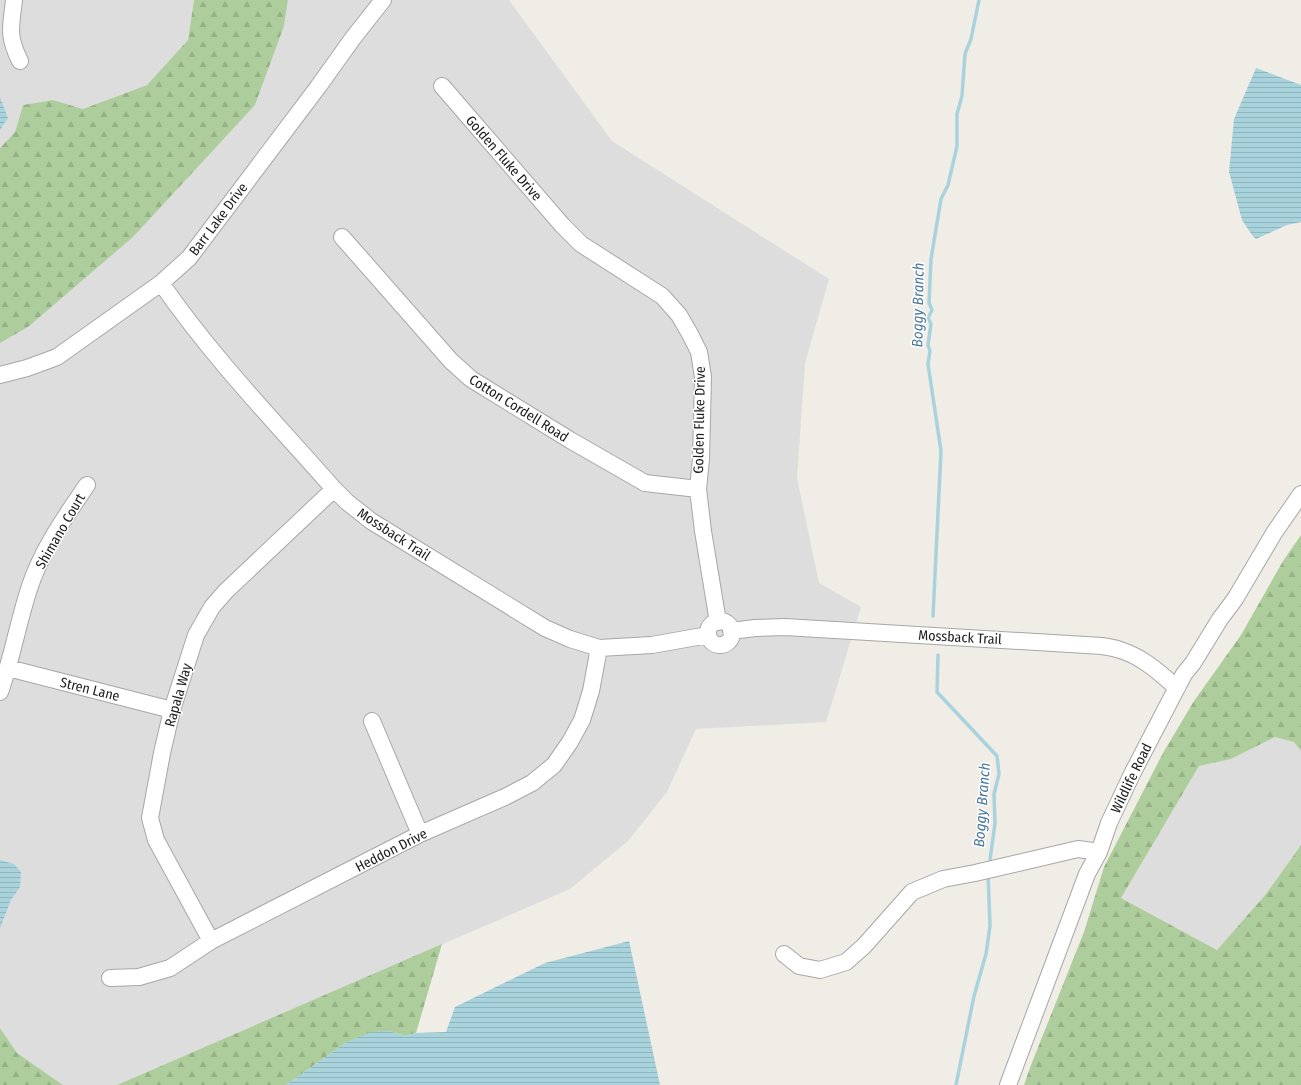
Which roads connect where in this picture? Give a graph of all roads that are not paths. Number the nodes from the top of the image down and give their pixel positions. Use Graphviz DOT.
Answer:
graph roads {
  1 [pos="14,0"];
  2 [pos="383,0"];
  3 [pos="20,60"];
  4 [pos="442,86"];
  5 [pos="342,237"];
  6 [pos="161,283"];
  7 [pos="0,375"];
  8 [pos="87,485"];
  9 [pos="334,489"];
  10 [pos="698,490"];
  11 [pos="1301,494"];
  12 [pos="718,622"];
  13 [pos="731,631"];
  14 [pos="708,635"];
  15 [pos="599,648"];
  16 [pos="8,668"];
  17 [pos="1178,688"];
  18 [pos="0,692"];
  19 [pos="172,710"];
  20 [pos="372,721"];
  21 [pos="420,834"];
  22 [pos="1099,852"];
  23 [pos="211,941"];
  24 [pos="784,954"];
  25 [pos="110,978"];
  26 [pos="1008,1085"];
  1 -- 3 [label="street"];
  2 -- 6 [label="street, Barr Lake Drive"];
  4 -- 10 [label="street, Golden Fluke Drive"];
  5 -- 10 [label="street, Cotton Cordell Road"];
  6 -- 7 [label="street, Barr Lake Drive"];
  6 -- 9 [label="street, Mossback Trail"];
  8 -- 16 [label="street, Shimano Court"];
  9 -- 15 [label="street, Mossback Trail"];
  9 -- 19 [label="street, Rapala Way"];
  10 -- 12 [label="street, Golden Fluke Drive"];
  11 -- 17 [label="street, Wildlife Road"];
  12 -- 13 [label="street"];
  12 -- 14 [label="street"];
  13 -- 14 [label="street"];
  13 -- 17 [label="street, Mossback Trail"];
  14 -- 15 [label="street, Mossback Trail"];
  15 -- 21 [label="street, Heddon Drive"];
  16 -- 18 [label="street, Shimano Court"];
  16 -- 19 [label="street, Stren Lane"];
  17 -- 22 [label="street, Wildlife Road"];
  19 -- 23 [label="street, Rapala Way"];
  20 -- 21 [label="street"];
  21 -- 23 [label="street, Heddon Drive"];
  22 -- 24 [label="street"];
  22 -- 26 [label="street, Wildlife Road"];
  23 -- 25 [label="street, Heddon Drive"];
}
